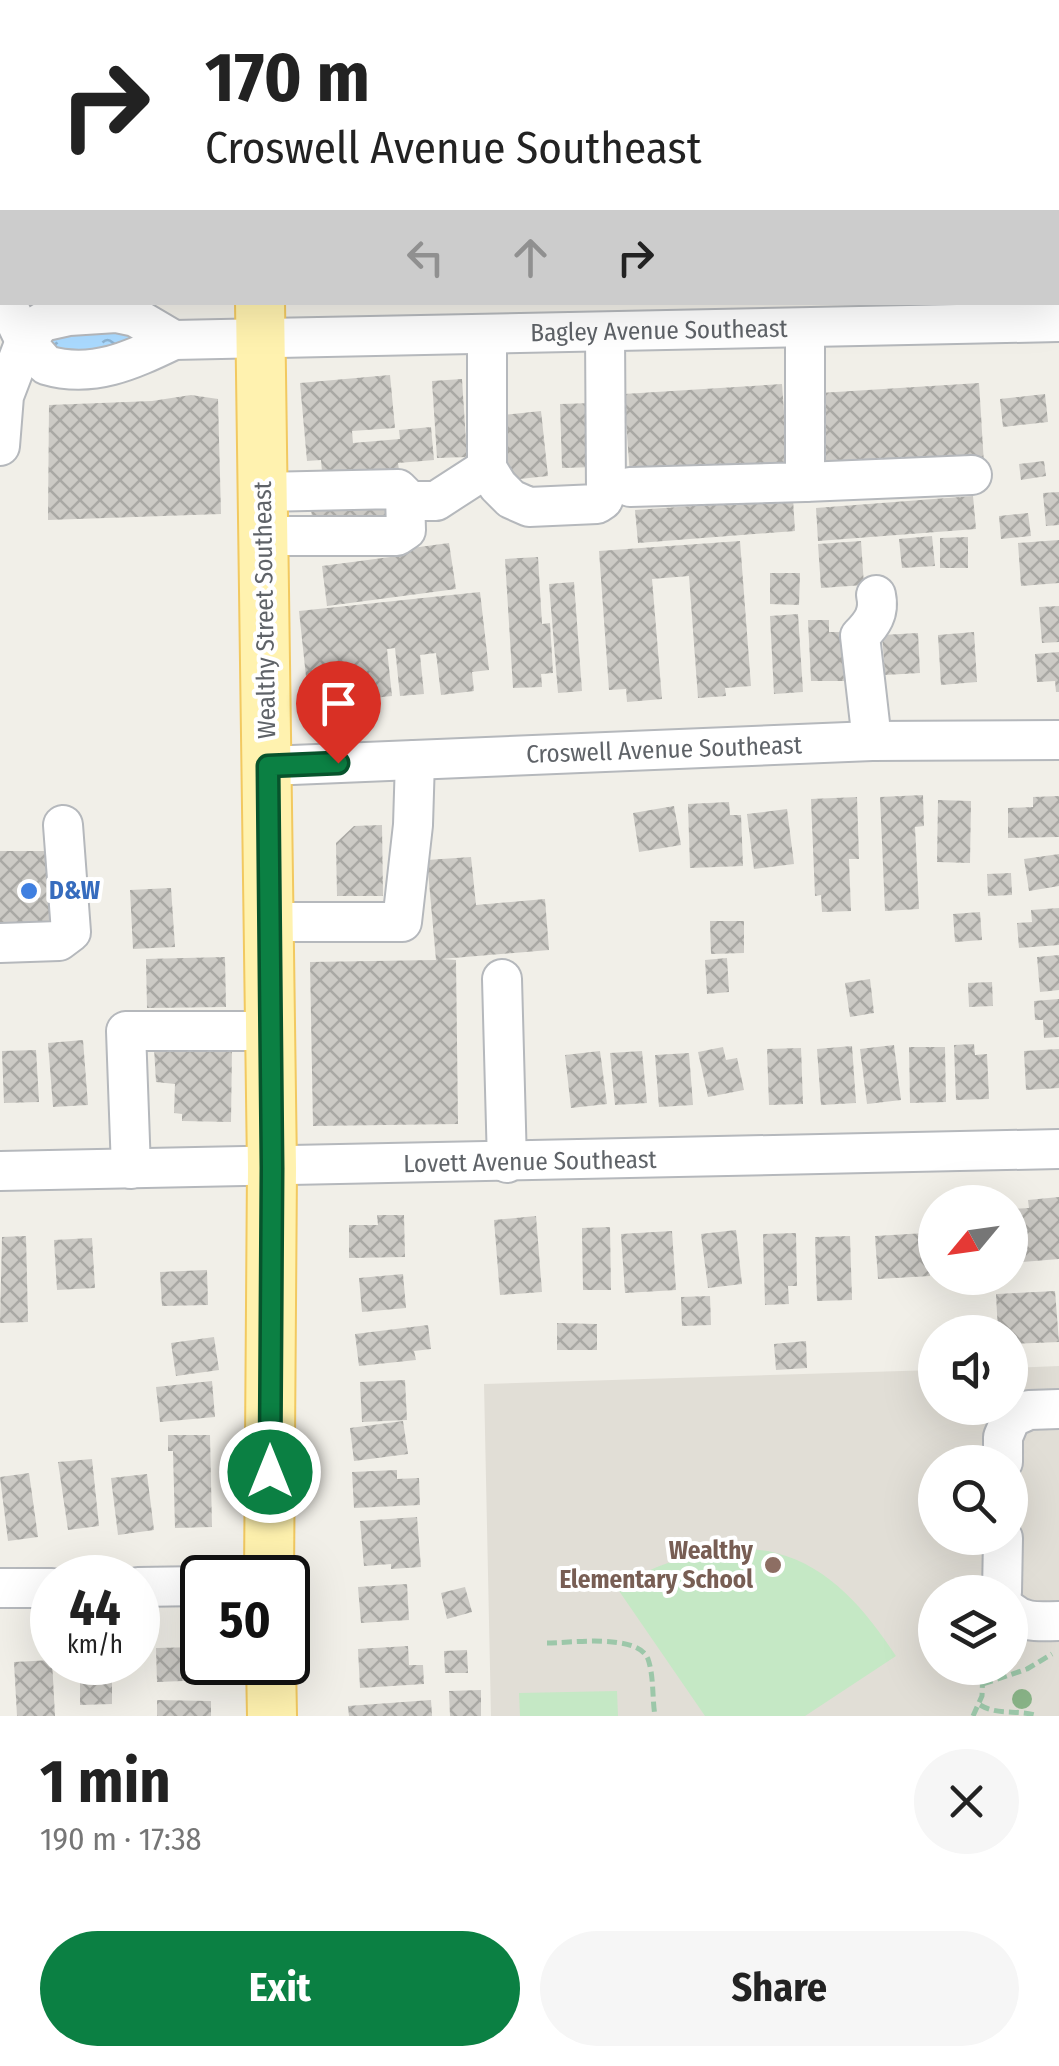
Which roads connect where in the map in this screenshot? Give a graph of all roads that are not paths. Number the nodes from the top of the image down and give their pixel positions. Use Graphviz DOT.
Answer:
graph roads {
  1 [pos="7,305"];
  2 [pos="683,315"];
  3 [pos="260,321"];
  4 [pos="1059,322"];
  5 [pos="466,324"];
  6 [pos="805,328"];
  7 [pos="604,332"];
  8 [pos="174,340"];
  9 [pos="25,341"];
  10 [pos="0,446"];
  11 [pos="486,468"];
  12 [pos="972,475"];
  13 [pos="806,482"];
  14 [pos="630,487"];
  15 [pos="262,514"];
  16 [pos="876,596"];
  17 [pos="1059,740"];
  18 [pos="872,742"];
  19 [pos="415,760"];
  20 [pos="268,766"];
  21 [pos="63,826"];
  22 [pos="270,922"];
  23 [pos="0,943"];
  24 [pos="502,979"];
  25 [pos="271,1031"];
  26 [pos="1059,1150"];
  27 [pos="506,1162"];
  28 [pos="272,1168"];
  29 [pos="131,1169"];
  30 [pos="0,1171"];
  31 [pos="1059,1409"];
  32 [pos="1003,1445"];
  33 [pos="269,1555"];
  34 [pos="0,1588"];
  35 [pos="30,1588"];
  36 [pos="1028,1621"];
  37 [pos="1059,1621"];
  38 [pos="271,1685"];
  39 [pos="272,1716"];
  1 -- 9 [label="street"];
  2 -- 6 [label="street, Bagley Avenue Southeast"];
  2 -- 7 [label="street, Bagley Avenue Southeast"];
  3 -- 5 [label="street, Bagley Avenue Southeast"];
  3 -- 8 [label="street, Bagley Avenue Southeast"];
  3 -- 15 [label="main road, Wealthy Street Southeast"];
  4 -- 6 [label="street, Bagley Avenue Southeast"];
  5 -- 7 [label="street, Bagley Avenue Southeast"];
  5 -- 11 [label="street"];
  6 -- 13 [label="street"];
  7 -- 11 [label="street"];
  8 -- 9 [label="street"];
  8 -- 9 [label="street"];
  9 -- 10 [label="street"];
  11 -- 15 [label="street"];
  12 -- 13 [label="street"];
  13 -- 14 [label="street"];
  15 -- 20 [label="main road, Wealthy Street Southeast"];
  16 -- 18 [label="street"];
  17 -- 18 [label="street, Croswell Avenue Southeast"];
  18 -- 19 [label="street, Croswell Avenue Southeast"];
  19 -- 20 [label="street, Croswell Avenue Southeast"];
  19 -- 22 [label="street"];
  20 -- 22 [label="main road, Wealthy Street Southeast"];
  21 -- 23 [label="street"];
  22 -- 25 [label="main road, Wealthy Street Southeast"];
  24 -- 27 [label="street"];
  25 -- 28 [label="main road, Wealthy Street Southeast"];
  25 -- 29 [label="street"];
  26 -- 27 [label="street, Lovett Avenue Southeast"];
  27 -- 28 [label="street, Lovett Avenue Southeast"];
  28 -- 29 [label="street, Lovett Avenue Southeast"];
  28 -- 33 [label="main road, Wealthy Street Southeast"];
  29 -- 30 [label="street, Lovett Avenue Southeast"];
  31 -- 32 [label="street"];
  34 -- 35 [label="street"];
  36 -- 37 [label="street"];
  38 -- 39 [label="main road"];
}
